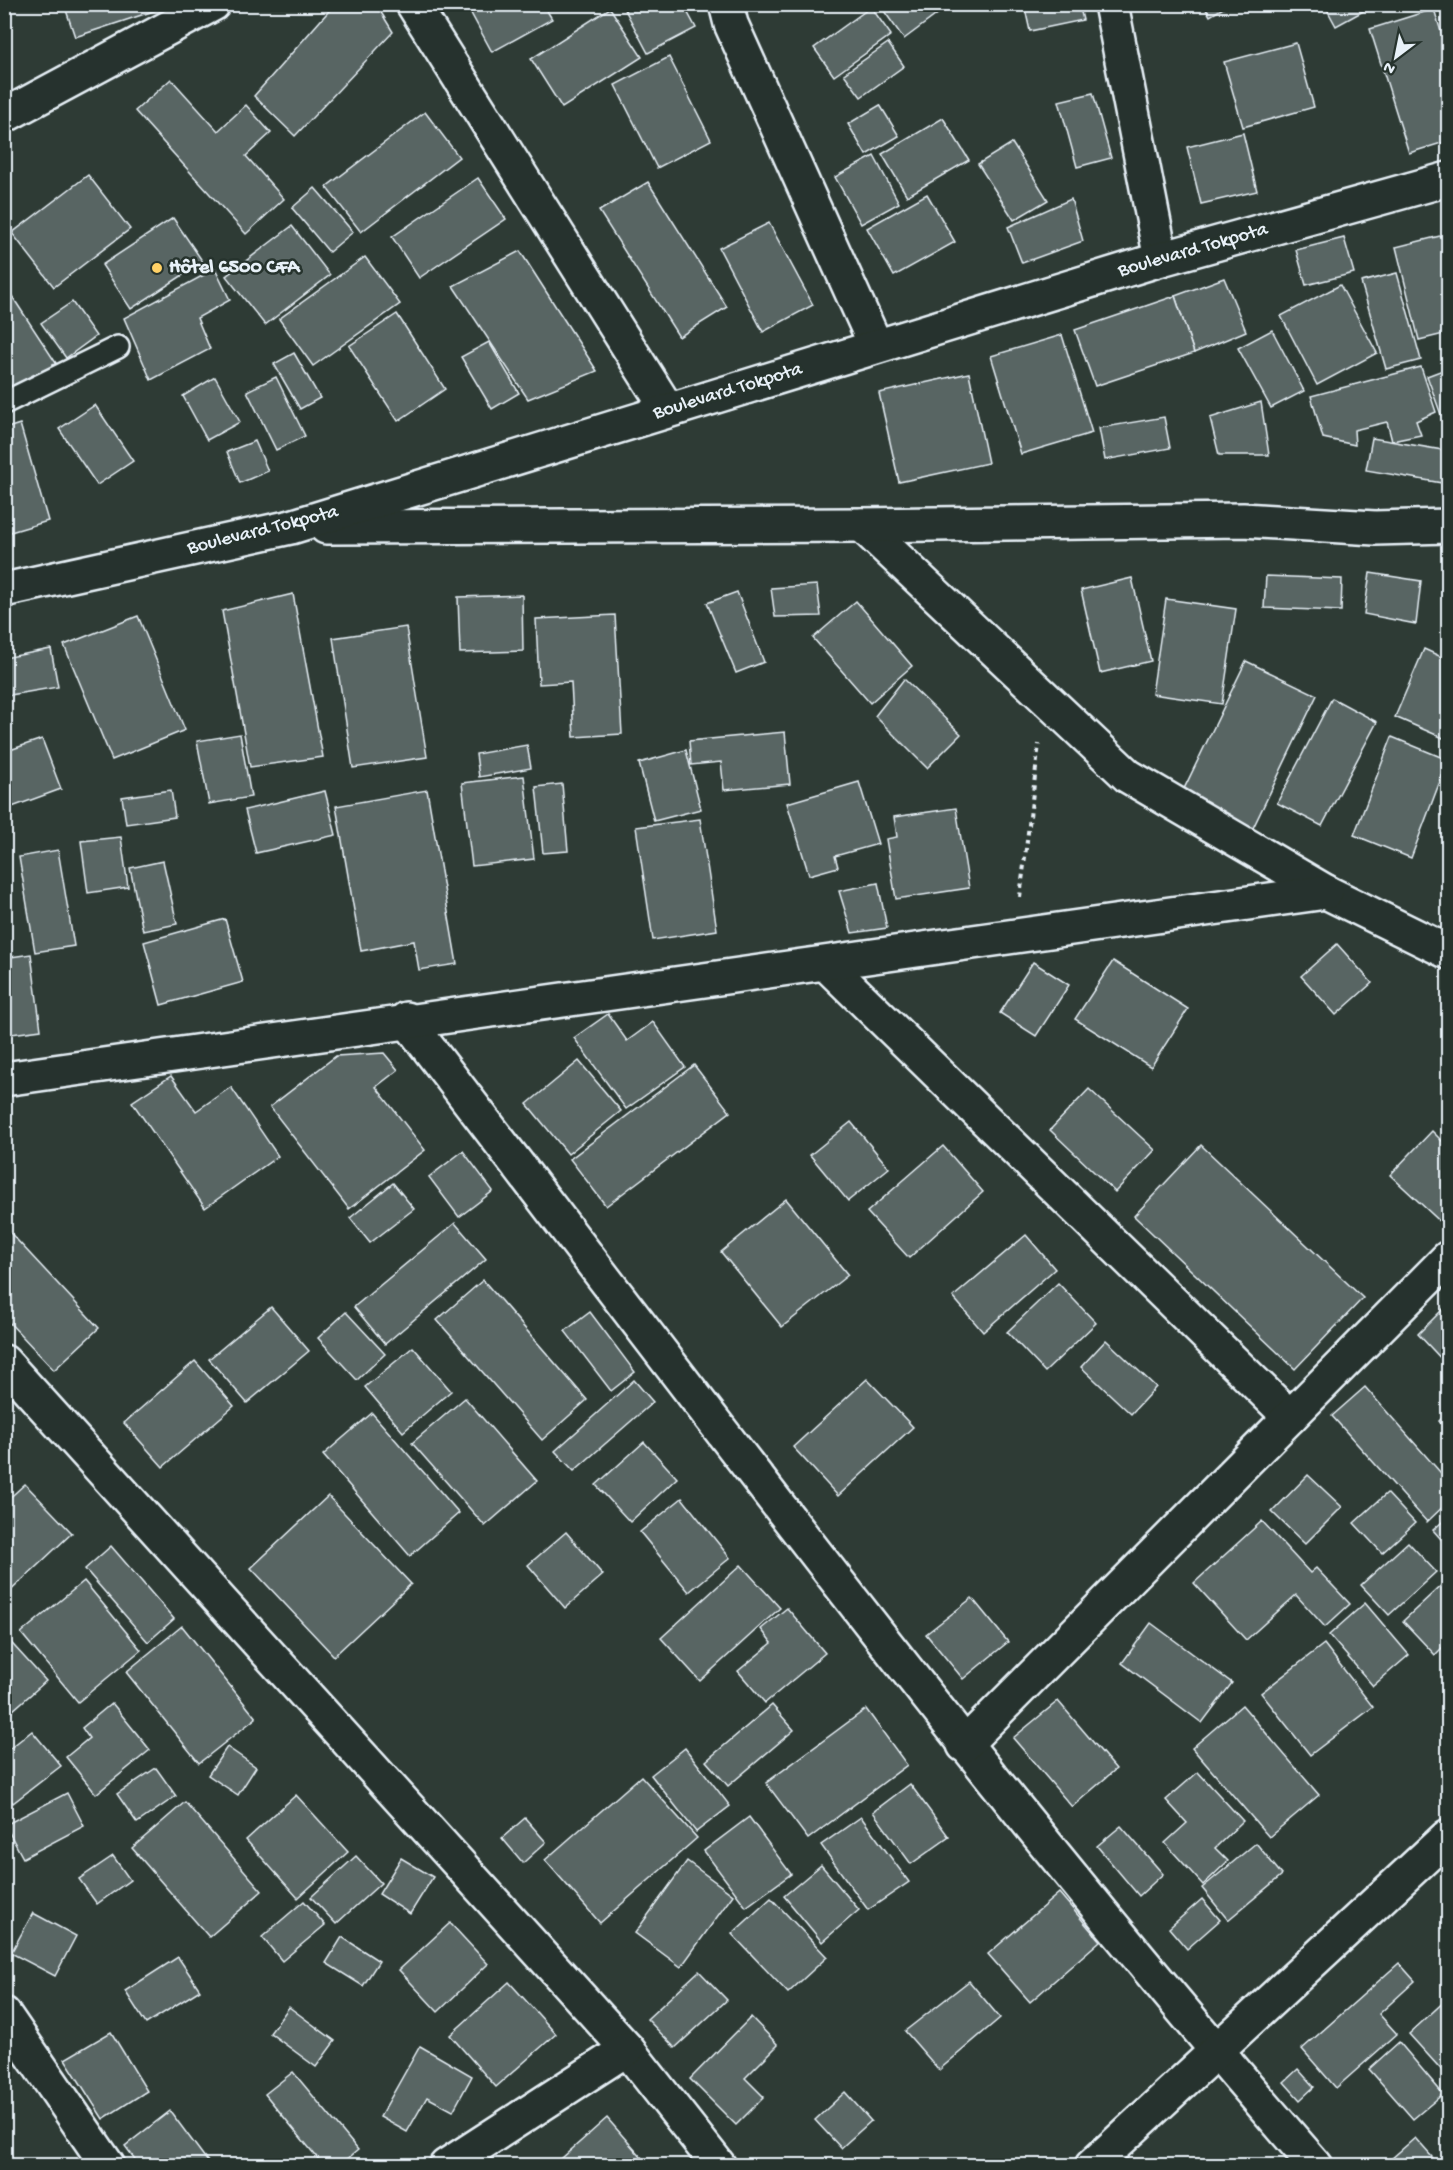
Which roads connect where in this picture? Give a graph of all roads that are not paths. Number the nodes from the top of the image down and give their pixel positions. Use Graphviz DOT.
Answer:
graph roads {
  1 [pos="213,4"];
  2 [pos="413,4"];
  3 [pos="726,4"];
  4 [pos="1111,4"];
  5 [pos="4,116"];
  6 [pos="1449,179"];
  7 [pos="1161,259"];
  8 [pos="876,346"];
  9 [pos="118,347"];
  10 [pos="4,403"];
  11 [pos="668,410"];
  12 [pos="862,525"];
  13 [pos="1449,526"];
  14 [pos="291,527"];
  15 [pos="4,590"];
  16 [pos="1326,892"];
  17 [pos="1449,952"];
  18 [pos="826,963"];
  19 [pos="406,1019"];
  20 [pos="4,1079"];
  21 [pos="1449,1258"];
  22 [pos="4,1362"];
  23 [pos="1290,1417"];
  24 [pos="964,1745"];
  25 [pos="1449,1836"];
  26 [pos="4,2014"];
  27 [pos="627,2049"];
  28 [pos="1214,2049"];
  29 [pos="108,2166"];
  30 [pos="446,2166"];
  31 [pos="719,2166"];
  32 [pos="1092,2166"];
  33 [pos="1316,2166"];
  1 -- 5 [label="street"];
  2 -- 11 [label="street"];
  3 -- 8 [label="street"];
  4 -- 7 [label="street"];
  6 -- 7 [label="street, Boulevard Tokpota"];
  7 -- 8 [label="street, Boulevard Tokpota"];
  8 -- 11 [label="street, Boulevard Tokpota"];
  9 -- 10 [label="lane"];
  11 -- 14 [label="street, Boulevard Tokpota"];
  12 -- 13 [label="street"];
  12 -- 14 [label="street"];
  12 -- 16 [label="street"];
  14 -- 15 [label="street, Boulevard Tokpota"];
  16 -- 17 [label="street"];
  16 -- 18 [label="street"];
  18 -- 19 [label="street"];
  18 -- 23 [label="street"];
  19 -- 20 [label="street"];
  19 -- 24 [label="street"];
  21 -- 23 [label="street"];
  22 -- 27 [label="street"];
  23 -- 24 [label="street"];
  24 -- 28 [label="street"];
  25 -- 28 [label="street"];
  26 -- 29 [label="street"];
  27 -- 30 [label="street"];
  27 -- 31 [label="street"];
  28 -- 32 [label="street"];
  28 -- 33 [label="street"];
}
